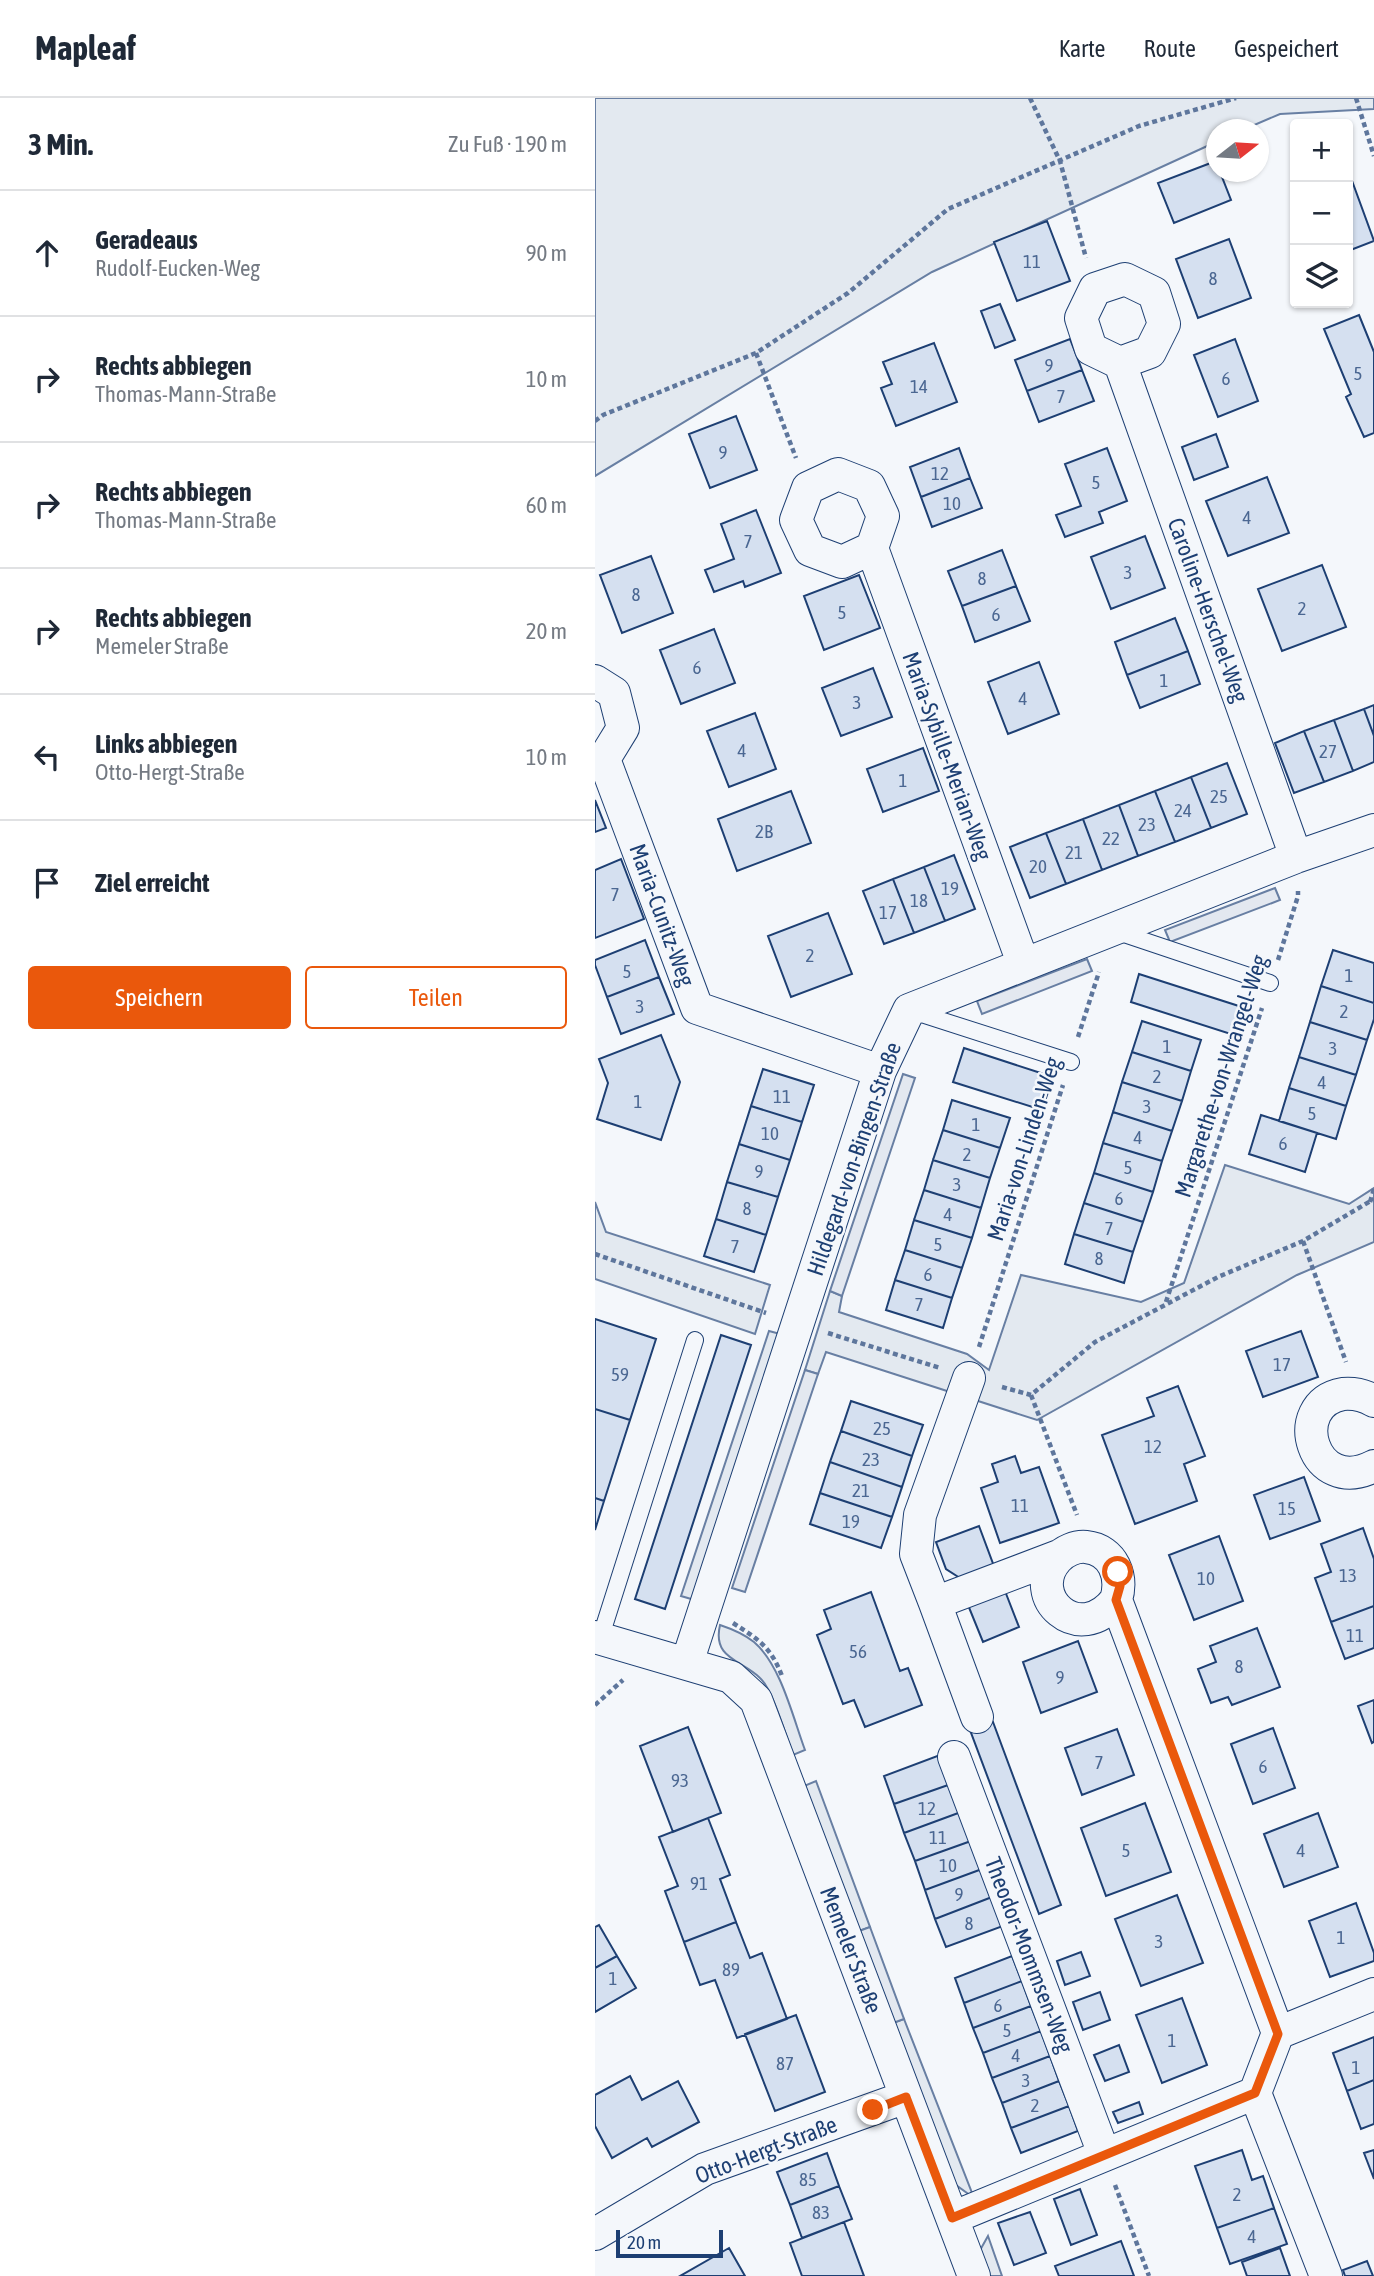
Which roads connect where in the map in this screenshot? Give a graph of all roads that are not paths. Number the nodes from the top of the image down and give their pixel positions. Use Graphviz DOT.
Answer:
graph roads {
  1 [pos="1120,363"];
  2 [pos="872,548"];
  3 [pos="595,681"];
  4 [pos="600,760"];
  5 [pos="1374,830"];
  6 [pos="1296,857"];
  7 [pos="1112,930"];
  8 [pos="1023,964"];
  9 [pos="1270,983"];
  10 [pos="909,1010"];
  11 [pos="1070,1062"];
  12 [pos="880,1071"];
  13 [pos="695,1340"];
  14 [pos="969,1378"];
  15 [pos="1363,1397"];
  16 [pos="1374,1466"];
  17 [pos="1073,1552"];
  18 [pos="1116,1600"];
  19 [pos="935,1603"];
  20 [pos="598,1638"];
  21 [pos="687,1663"];
  22 [pos="977,1717"];
  23 [pos="954,1756"];
  24 [pos="1374,1994"];
  25 [pos="1278,2034"];
  26 [pos="1255,2093"];
  27 [pos="906,2097"];
  28 [pos="1104,2154"];
  29 [pos="952,2218"];
  30 [pos="595,2234"];
  31 [pos="974,2276"];
  32 [pos="1326,2276"];
  1 -- 1 [label="street"];
  1 -- 6 [label="street, Caroline-Herschel-Weg"];
  2 -- 2 [label="street"];
  2 -- 8 [label="street, Maria-Sybille-Merian-Weg"];
  3 -- 4 [label="street, Maria-Cunitz-Weg"];
  4 -- 12 [label="street, Maria-Cunitz-Weg"];
  5 -- 6 [label="street"];
  6 -- 7 [label="street"];
  7 -- 8 [label="street"];
  7 -- 9 [label="lane"];
  8 -- 10 [label="street"];
  10 -- 11 [label="lane"];
  10 -- 12 [label="street, Hildegard-von-Bingen-Straße"];
  12 -- 21 [label="street, Hildegard-von-Bingen-Straße"];
  13 -- 20 [label="lane"];
  14 -- 19 [label="street"];
  15 -- 16 [label="street"];
  17 -- 18 [label="street"];
  17 -- 18 [label="street"];
  17 -- 19 [label="street"];
  18 -- 25 [label="street"];
  19 -- 22 [label="street"];
  20 -- 21 [label="street, Memeler Straße"];
  21 -- 27 [label="street, Memeler Straße"];
  23 -- 28 [label="street, Theodor-Mommsen-Weg"];
  24 -- 25 [label="street"];
  25 -- 26 [label="street"];
  26 -- 28 [label="street"];
  26 -- 32 [label="street"];
  27 -- 29 [label="street, Memeler Straße"];
  27 -- 30 [label="street, Otto-Hergt-Straße"];
  28 -- 29 [label="street"];
  29 -- 31 [label="street, Memeler Straße"];
}
